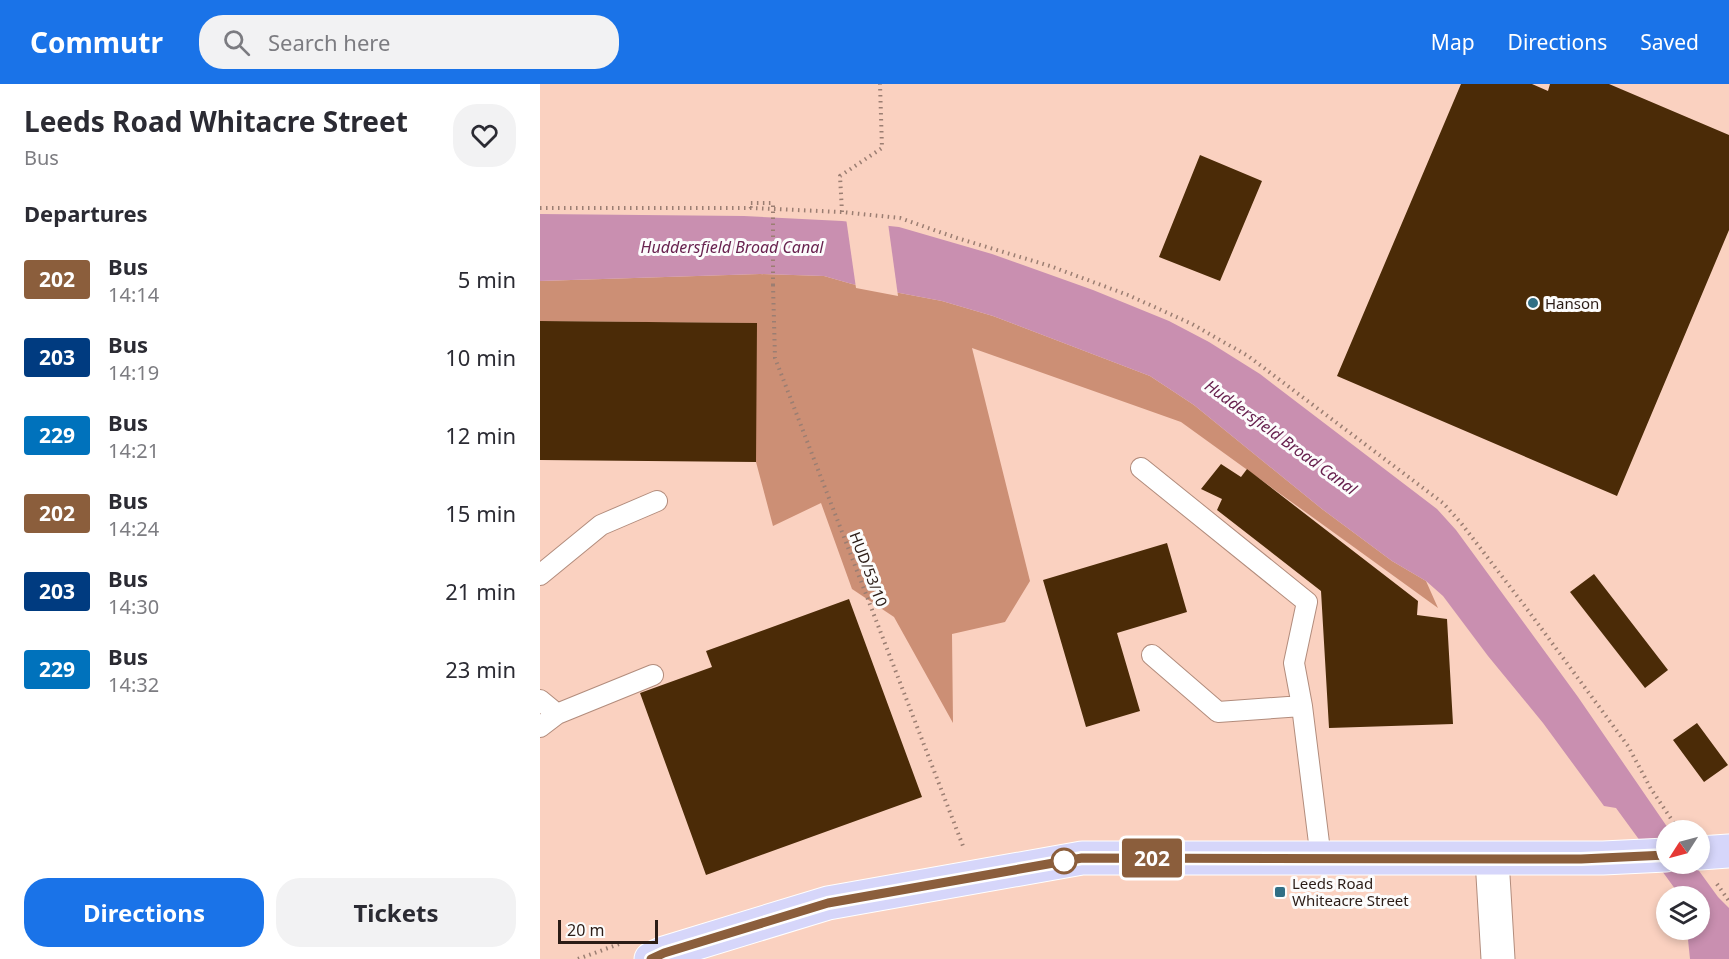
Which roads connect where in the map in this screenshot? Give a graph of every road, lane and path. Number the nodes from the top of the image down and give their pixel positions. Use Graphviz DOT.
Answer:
graph roads {
  1 [pos="880,84"];
  2 [pos="540,208"];
  3 [pos="751,208"];
  4 [pos="842,212"];
  5 [pos="1142,468"];
  6 [pos="657,501"];
  7 [pos="540,575"];
  8 [pos="1152,655"];
  9 [pos="653,675"];
  10 [pos="540,700"];
  11 [pos="1302,706"];
  12 [pos="557,714"];
  13 [pos="540,727"];
  14 [pos="1672,820"];
  15 [pos="1729,851"];
  16 [pos="1710,852"];
  17 [pos="1656,855"];
  18 [pos="967,857"];
  19 [pos="1321,859"];
  20 [pos="1492,859"];
  21 [pos="716,947"];
  22 [pos="651,959"];
  23 [pos="1498,959"];
  1 -- 4 [label="path"];
  2 -- 3 [label="path"];
  3 -- 4 [label="path"];
  3 -- 18 [label="path, HUD/53/10, bridge"];
  4 -- 14 [label="path"];
  5 -- 11 [label="lane"];
  6 -- 7 [label="lane"];
  8 -- 11 [label="lane"];
  9 -- 12 [label="lane"];
  10 -- 12 [label="lane"];
  11 -- 19 [label="lane"];
  12 -- 13 [label="lane"];
  15 -- 16 [label="main road"];
  17 -- 20 [label="main road"];
  19 -- 20 [label="main road"];
  19 -- 21 [label="main road"];
  20 -- 23 [label="street"];
  21 -- 22 [label="main road"];
}
